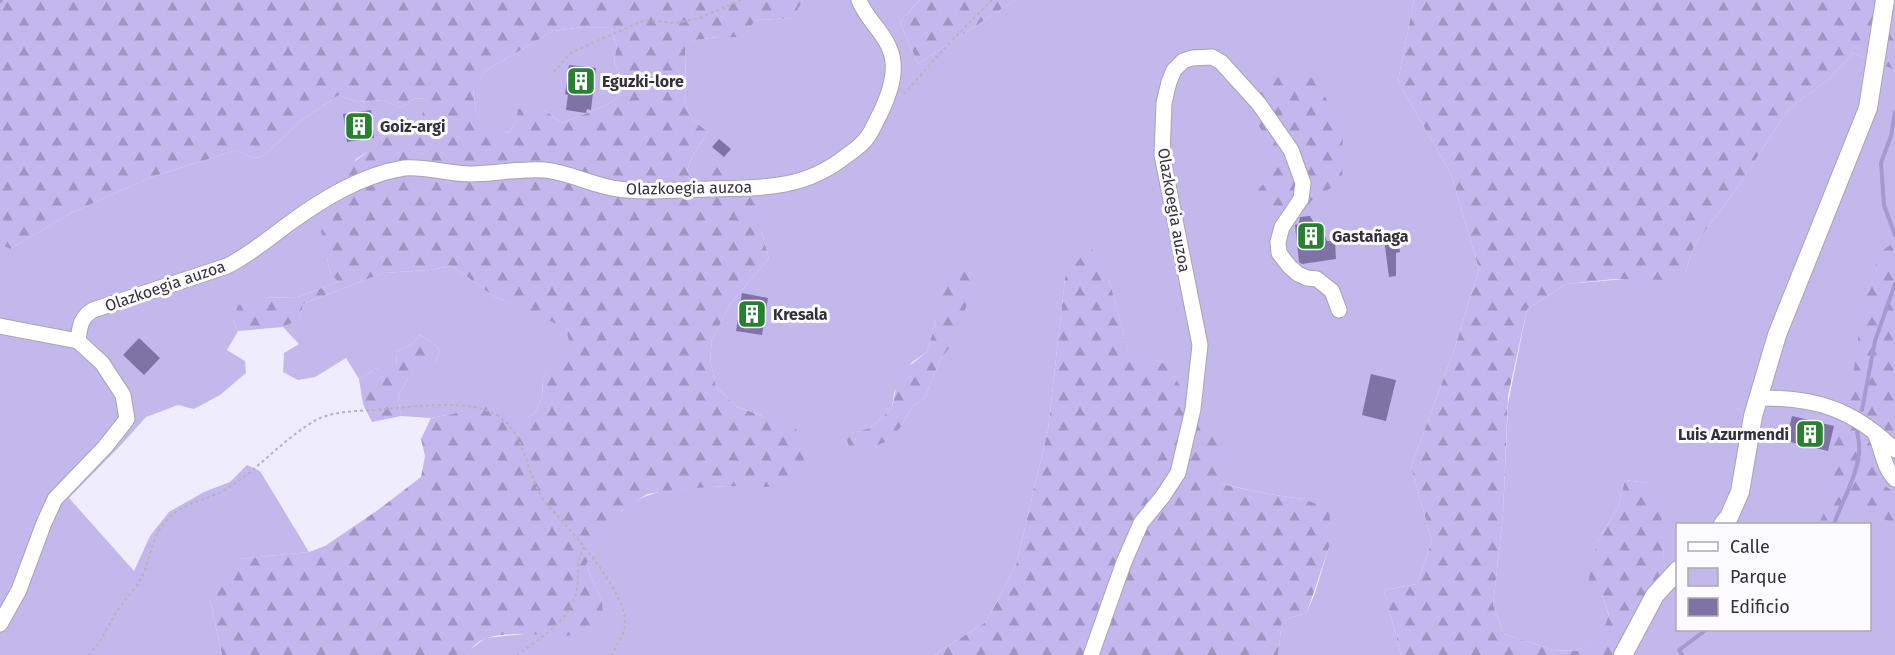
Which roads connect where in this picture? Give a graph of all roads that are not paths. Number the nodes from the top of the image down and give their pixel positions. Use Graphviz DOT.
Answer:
graph roads {
  1 [pos="858,0"];
  2 [pos="1885,0"];
  3 [pos="1339,310"];
  4 [pos="0,326"];
  5 [pos="78,340"];
  6 [pos="1758,398"];
  7 [pos="1875,433"];
  8 [pos="1895,450"];
  9 [pos="1895,479"];
  10 [pos="1724,523"];
  11 [pos="1676,571"];
  12 [pos="0,624"];
  13 [pos="1091,655"];
  14 [pos="1623,655"];
  1 -- 5 [label="street, Olazkoegia auzoa"];
  2 -- 6 [label="street"];
  3 -- 13 [label="street, Olazkoegia auzoa"];
  4 -- 5 [label="street"];
  5 -- 12 [label="street"];
  6 -- 7 [label="street"];
  6 -- 10 [label="street"];
  7 -- 8 [label="street"];
  7 -- 9 [label="street"];
  11 -- 14 [label="street"];
}
